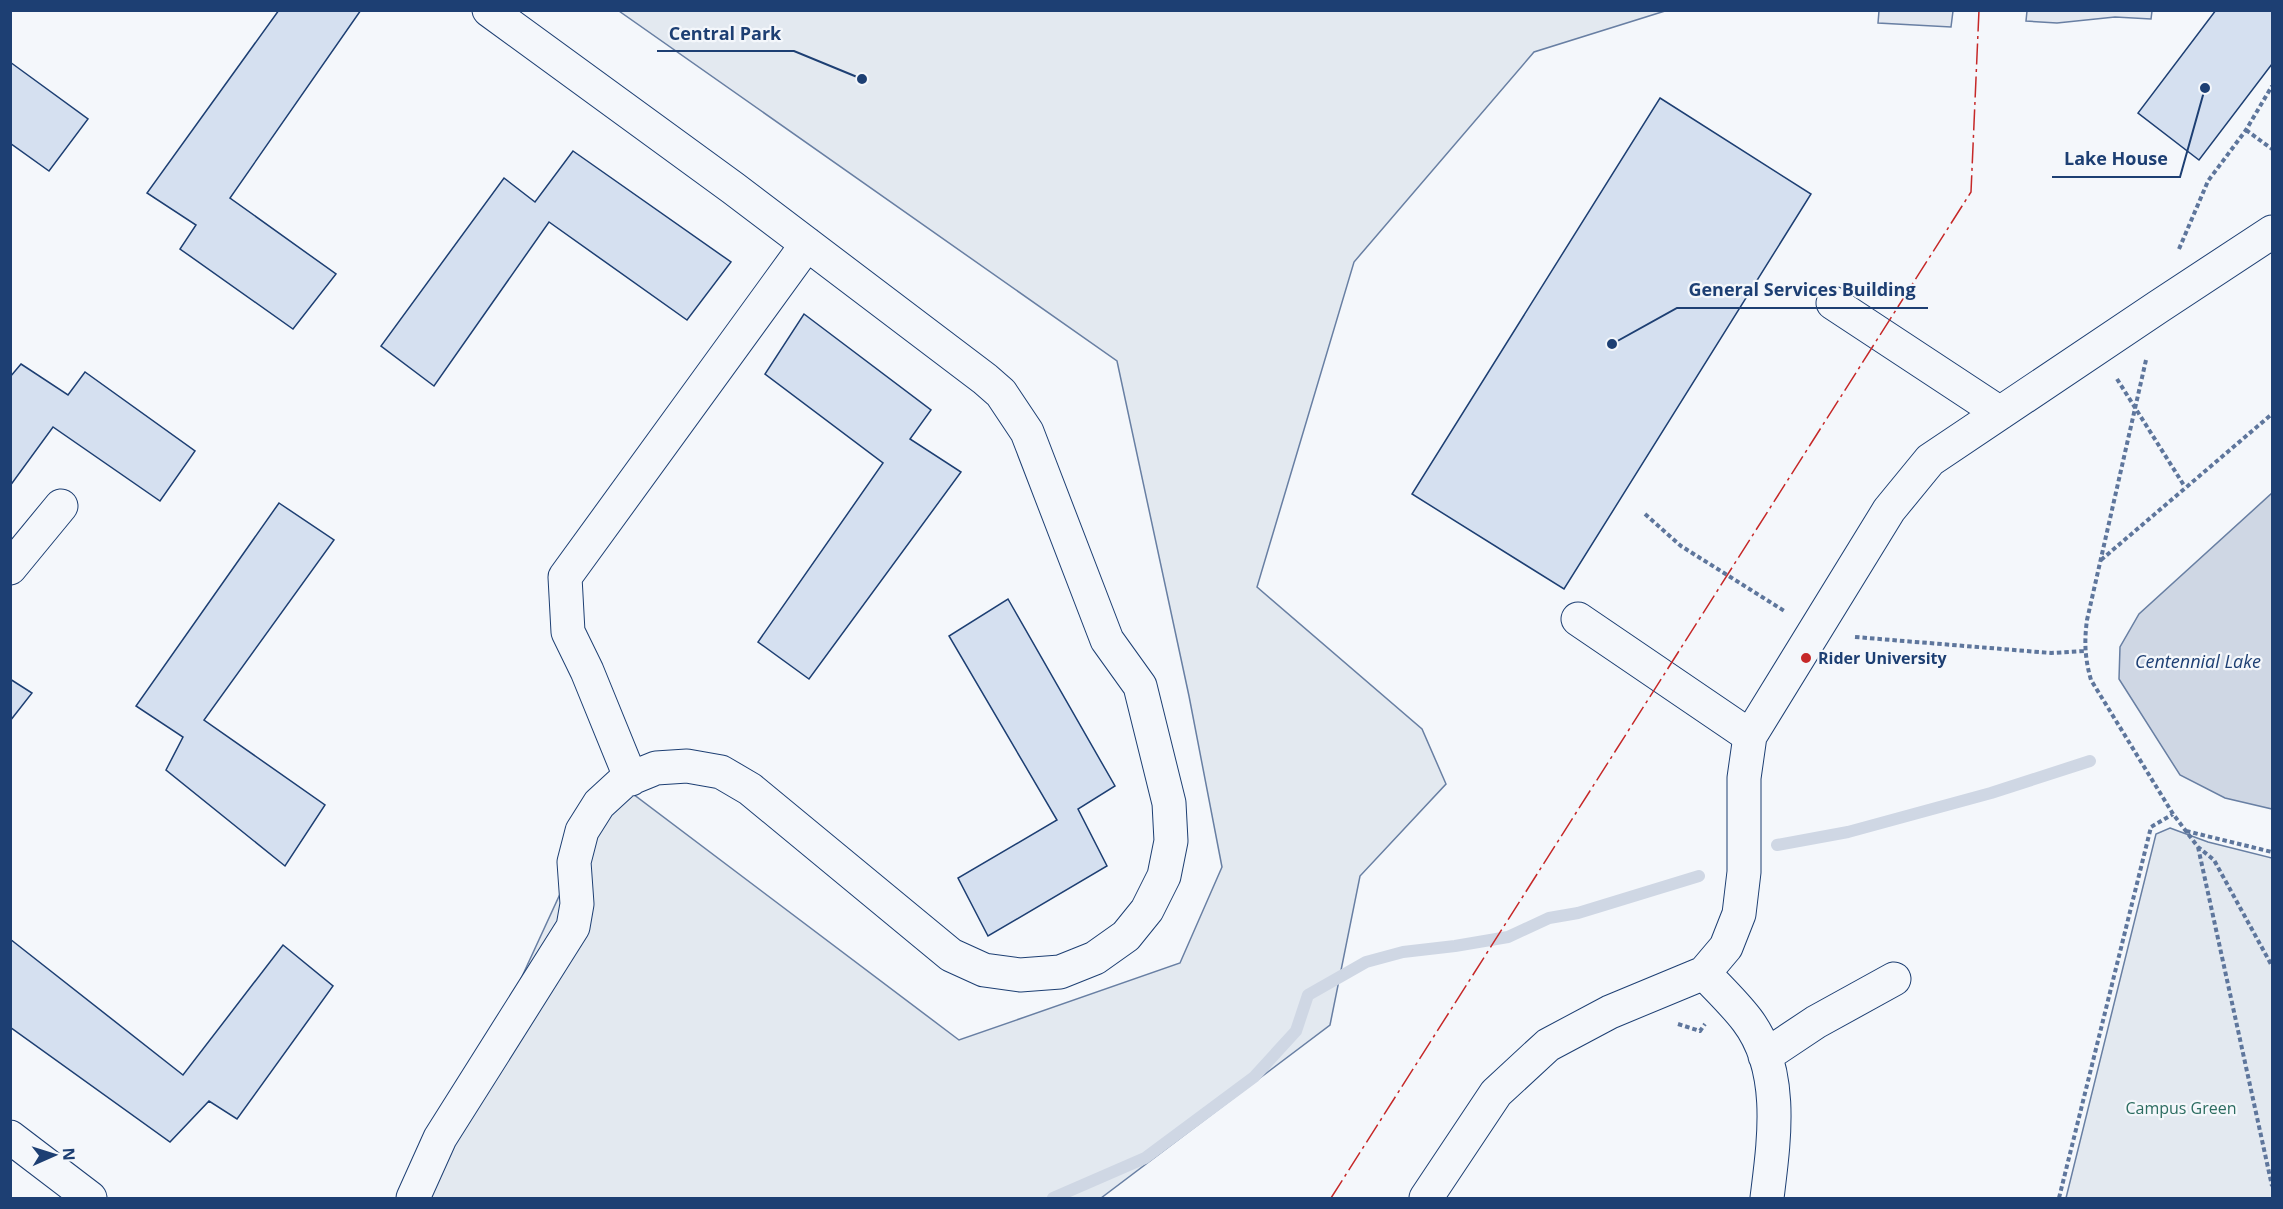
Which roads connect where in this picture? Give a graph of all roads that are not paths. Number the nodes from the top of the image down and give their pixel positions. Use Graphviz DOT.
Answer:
graph roads {
  1 [pos="489,10"];
  2 [pos="2272,232"];
  3 [pos="807,244"];
  4 [pos="1833,303"];
  5 [pos="2000,412"];
  6 [pos="61,506"];
  7 [pos="10,568"];
  8 [pos="1578,619"];
  9 [pos="1750,736"];
  10 [pos="631,779"];
  11 [pos="1704,973"];
  12 [pos="1894,979"];
  13 [pos="1765,1056"];
  14 [pos="10,1137"];
  15 [pos="90,1198"];
  16 [pos="413,1198"];
  17 [pos="1426,1198"];
  18 [pos="1767,1198"];
  1 -- 3 [label="street"];
  2 -- 5 [label="street"];
  3 -- 10 [label="street"];
  3 -- 10 [label="street"];
  4 -- 5 [label="street"];
  5 -- 9 [label="street"];
  6 -- 7 [label="street"];
  8 -- 9 [label="street"];
  9 -- 11 [label="street"];
  10 -- 16 [label="street"];
  11 -- 13 [label="street"];
  11 -- 17 [label="street"];
  12 -- 13 [label="street"];
  13 -- 18 [label="street"];
  14 -- 15 [label="street"];
}
